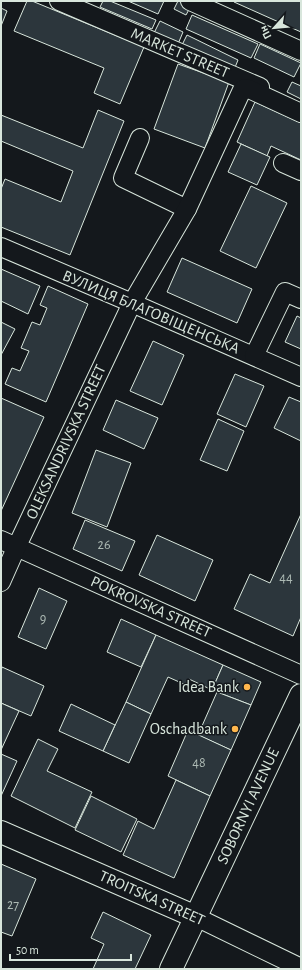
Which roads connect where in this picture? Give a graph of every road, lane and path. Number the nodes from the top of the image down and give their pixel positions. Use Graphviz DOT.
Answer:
graph roads {
  1 [pos="59,1"];
  2 [pos="190,1"];
  3 [pos="301,52"];
  4 [pos="301,105"];
  5 [pos="301,113"];
  6 [pos="140,138"];
  7 [pos="283,163"];
  8 [pos="301,171"];
  9 [pos="187,209"];
  10 [pos="1,247"];
  11 [pos="301,299"];
  12 [pos="132,302"];
  13 [pos="254,356"];
  14 [pos="301,377"];
  15 [pos="9,543"];
  16 [pos="1,582"];
  17 [pos="301,675"];
  18 [pos="301,695"];
  19 [pos="1,832"];
  20 [pos="196,917"];
  21 [pos="301,968"];
  22 [pos="172,969"];
  1 -- 4 [label="street, MARKET STREET"];
  2 -- 3 [label="street"];
  5 -- 9 [label="street, OLEKSANDRIVSKA STREET"];
  6 -- 9 [label="street"];
  7 -- 8 [label="street"];
  9 -- 12 [label="street, OLEKSANDRIVSKA STREET"];
  10 -- 12 [label="street, ВУЛИЦЯ БЛАГОВІЩЕНСЬКА"];
  11 -- 13 [label="street"];
  12 -- 13 [label="street, ВУЛИЦЯ БЛАГОВІЩЕНСЬКА"];
  12 -- 15 [label="street, OLEKSANDRIVSKA STREET"];
  13 -- 14 [label="street, ВУЛИЦЯ БЛАГОВІЩЕНСЬКА"];
  15 -- 16 [label="street, OLEKSANDRIVSKA STREET"];
  15 -- 17 [label="street, POKROVSKA STREET"];
  18 -- 20 [label="main road, SOBORNYI AVENUE"];
  19 -- 20 [label="main road, TROITSKA STREET"];
  20 -- 21 [label="street, TROITSKA STREET"];
  20 -- 22 [label="main road, SOBORNYI AVENUE"];
}
